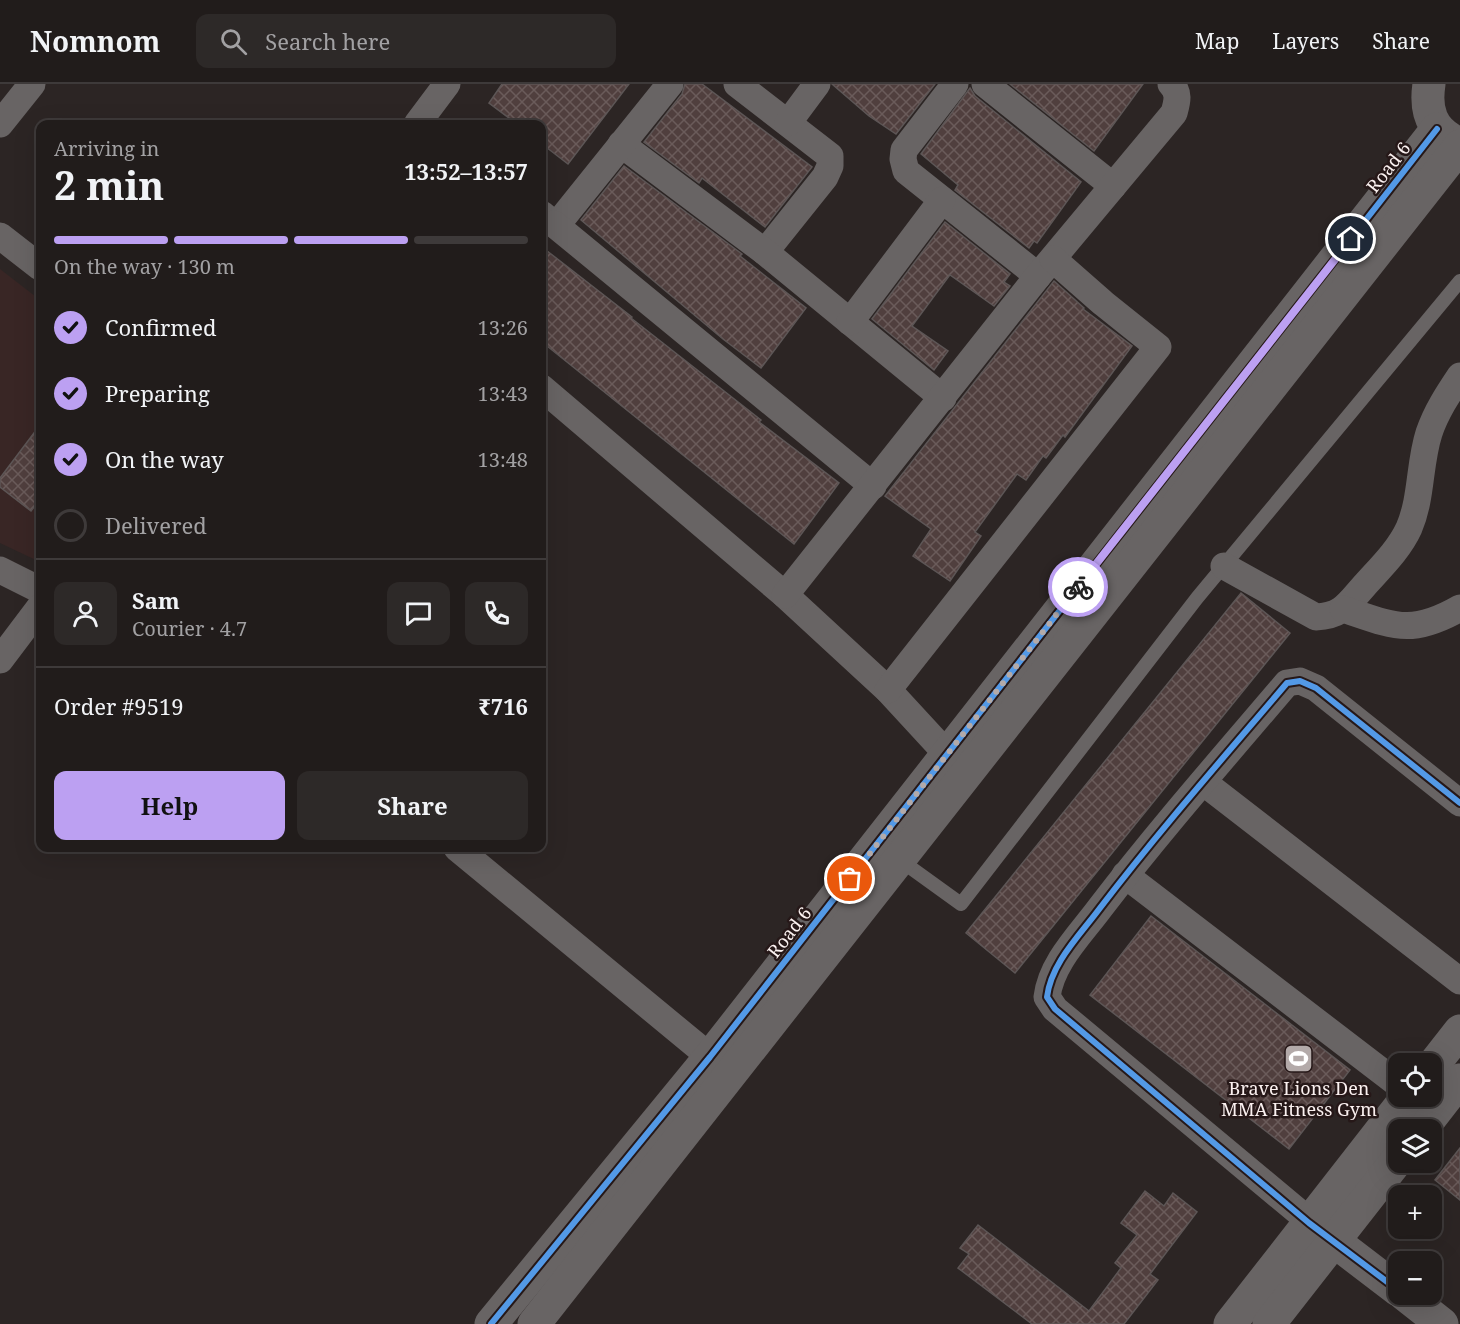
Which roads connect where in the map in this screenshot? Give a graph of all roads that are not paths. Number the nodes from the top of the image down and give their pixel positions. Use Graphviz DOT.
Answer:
graph roads {
  1 [pos="32,84"];
  2 [pos="447,84"];
  3 [pos="670,84"];
  4 [pos="737,84"];
  5 [pos="817,84"];
  6 [pos="955,84"];
  7 [pos="985,84"];
  8 [pos="1171,84"];
  9 [pos="1429,84"];
  10 [pos="421,120"];
  11 [pos="788,123"];
  12 [pos="0,124"];
  13 [pos="1452,140"];
  14 [pos="621,144"];
  15 [pos="1113,186"];
  16 [pos="942,200"];
  17 [pos="548,219"];
  18 [pos="0,236"];
  19 [pos="765,252"];
  20 [pos="36,264"];
  21 [pos="1045,268"];
  22 [pos="1460,282"];
  23 [pos="850,322"];
  24 [pos="1460,376"];
  25 [pos="546,391"];
  26 [pos="943,398"];
  27 [pos="873,486"];
  28 [pos="1224,566"];
  29 [pos="0,570"];
  30 [pos="36,588"];
  31 [pos="785,595"];
  32 [pos="1460,608"];
  33 [pos="1343,609"];
  34 [pos="36,612"];
  35 [pos="0,660"];
  36 [pos="888,690"];
  37 [pos="947,754"];
  38 [pos="1203,782"];
  39 [pos="1460,803"];
  40 [pos="462,852"];
  41 [pos="900,860"];
  42 [pos="1125,875"];
  43 [pos="1460,981"];
  44 [pos="1460,1030"];
  45 [pos="1442,1054"];
  46 [pos="721,1065"];
  47 [pos="1388,1076"];
  48 [pos="1460,1080"];
  49 [pos="1420,1109"];
  50 [pos="1388,1169"];
  51 [pos="1322,1232"];
  52 [pos="1388,1282"];
  53 [pos="1418,1305"];
  54 [pos="502,1320"];
  55 [pos="534,1324"];
  56 [pos="1230,1324"];
  57 [pos="1269,1324"];
  58 [pos="1442,1324"];
  1 -- 12 [label="street"];
  2 -- 10 [label="street"];
  3 -- 14 [label="street"];
  4 -- 11 [label="street"];
  5 -- 11 [label="street"];
  6 -- 16 [label="street"];
  7 -- 15 [label="street"];
  8 -- 15 [label="street"];
  9 -- 13 [label="street"];
  11 -- 19 [label="street"];
  13 -- 37 [label="street, Road 6"];
  13 -- 41 [label="street, Road 6"];
  14 -- 17 [label="street"];
  14 -- 19 [label="street"];
  15 -- 21 [label="street"];
  16 -- 21 [label="street"];
  16 -- 23 [label="street"];
  17 -- 27 [label="street"];
  18 -- 20 [label="street"];
  19 -- 23 [label="street"];
  21 -- 26 [label="street"];
  21 -- 36 [label="street"];
  22 -- 28 [label="lane"];
  23 -- 26 [label="street"];
  24 -- 33 [label="street"];
  25 -- 31 [label="street"];
  26 -- 27 [label="street"];
  27 -- 31 [label="street"];
  28 -- 33 [label="street"];
  28 -- 41 [label="lane"];
  29 -- 30 [label="street"];
  31 -- 36 [label="street"];
  32 -- 33 [label="street"];
  34 -- 35 [label="street"];
  36 -- 37 [label="street"];
  37 -- 46 [label="street, Road 6"];
  38 -- 39 [label="street"];
  38 -- 42 [label="street"];
  38 -- 43 [label="street"];
  40 -- 46 [label="street"];
  41 -- 46 [label="street, Road 6"];
  42 -- 47 [label="street"];
  42 -- 51 [label="street"];
  44 -- 45 [label="street"];
  46 -- 54 [label="street, Road 6"];
  46 -- 55 [label="street, Road 6"];
  48 -- 49 [label="street"];
  49 -- 51 [label="street"];
  50 -- 51 [label="street"];
  51 -- 52 [label="street"];
  51 -- 56 [label="street"];
  51 -- 57 [label="street"];
  53 -- 58 [label="street"];
}
